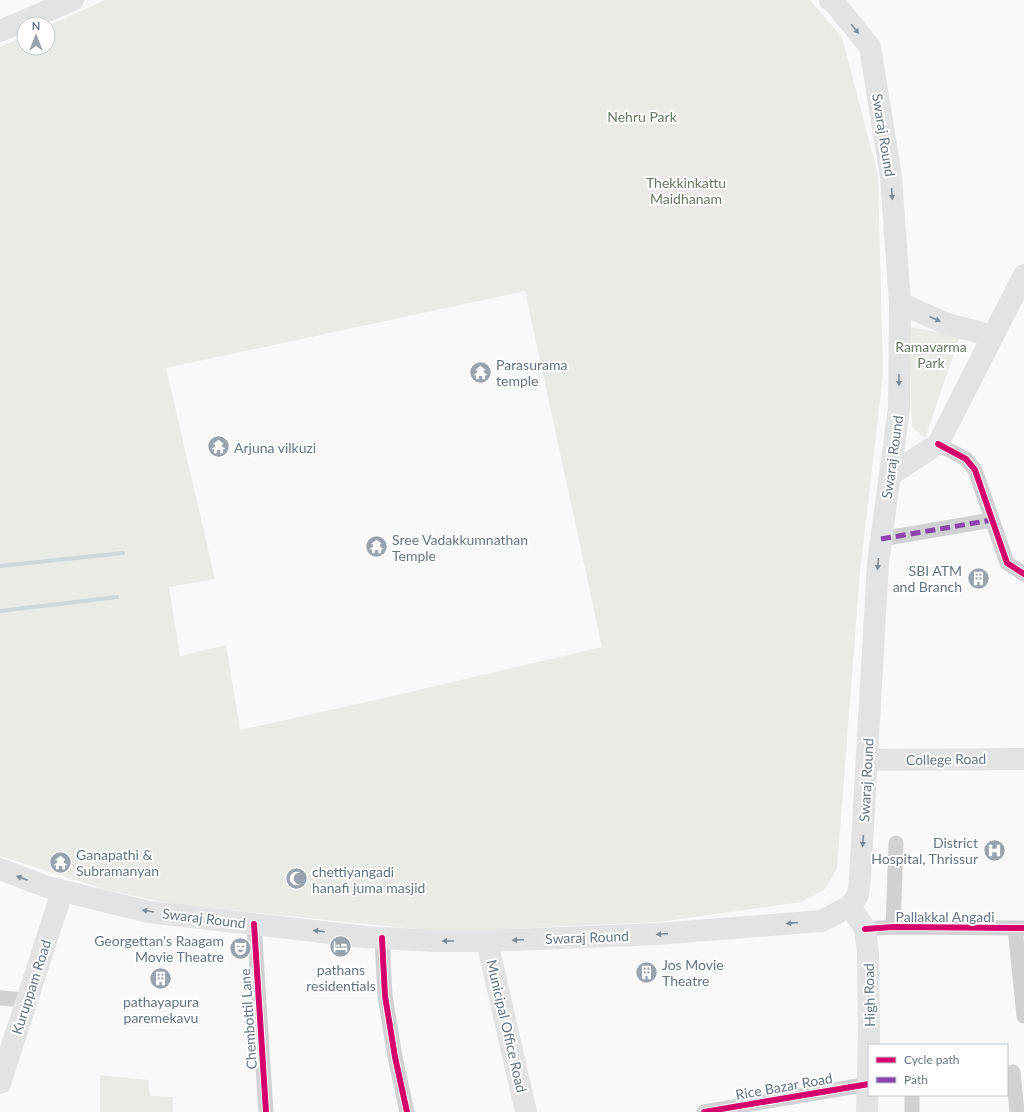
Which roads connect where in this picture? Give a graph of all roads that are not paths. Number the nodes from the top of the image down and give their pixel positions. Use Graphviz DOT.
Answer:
graph roads {
  1 [pos="830,0"];
  2 [pos="68,1"];
  3 [pos="0,31"];
  4 [pos="1024,276"];
  5 [pos="900,303"];
  6 [pos="993,336"];
  7 [pos="938,444"];
  8 [pos="890,475"];
  9 [pos="992,520"];
  10 [pos="881,539"];
  11 [pos="1024,574"];
  12 [pos="1024,759"];
  13 [pos="868,760"];
  14 [pos="896,843"];
  15 [pos="0,870"];
  16 [pos="62,892"];
  17 [pos="850,906"];
  18 [pos="254,924"];
  19 [pos="893,927"];
  20 [pos="1019,928"];
  21 [pos="865,929"];
  22 [pos="382,938"];
  23 [pos="487,941"];
  24 [pos="0,998"];
  25 [pos="26,1000"];
  26 [pos="1024,1016"];
  27 [pos="869,1044"];
  28 [pos="1015,1072"];
  29 [pos="0,1082"];
  30 [pos="868,1084"];
  31 [pos="868,1096"];
  32 [pos="912,1096"];
  33 [pos="266,1112"];
  34 [pos="408,1112"];
  35 [pos="526,1112"];
  36 [pos="704,1112"];
  37 [pos="867,1112"];
  38 [pos="912,1112"];
  39 [pos="1017,1112"];
  1 -- 5 [label="main road, Swaraj Round, one-way"];
  2 -- 3 [label="main road"];
  4 -- 6 [label="main road"];
  5 -- 6 [label="main road, one-way"];
  5 -- 8 [label="main road, Swaraj Round, one-way"];
  6 -- 7 [label="main road"];
  7 -- 8 [label="main road"];
  7 -- 9 [label="street"];
  8 -- 10 [label="main road, Swaraj Round"];
  9 -- 10 [label="street"];
  9 -- 11 [label="street"];
  10 -- 13 [label="main road, Swaraj Round, one-way"];
  12 -- 13 [label="main road, College Road"];
  13 -- 17 [label="main road, Swaraj Round, one-way"];
  14 -- 19 [label="street"];
  16 -- 15 [label="main road, Swaraj Round, one-way"];
  18 -- 16 [label="main road, Swaraj Round, one-way"];
  16 -- 25 [label="main road, Kuruppam Road"];
  17 -- 21 [label="main road, High Road"];
  17 -- 23 [label="main road, Swaraj Round, one-way"];
  22 -- 18 [label="main road, Swaraj Round, one-way"];
  18 -- 33 [label="street, Chembottil Lane"];
  19 -- 20 [label="street, Pallakkal Angadi"];
  19 -- 21 [label="street, Pallakkal Angadi"];
  20 -- 26 [label="street"];
  21 -- 27 [label="main road, High Road"];
  23 -- 22 [label="main road, Swaraj Round, one-way"];
  22 -- 34 [label="street"];
  23 -- 35 [label="main road, Municipal Office Road"];
  24 -- 25 [label="street"];
  25 -- 29 [label="main road, Kuruppam Road"];
  28 -- 39 [label="street"];
  30 -- 36 [label="street, Rice Bazar Road"];
  31 -- 37 [label="main road, High Road"];
  32 -- 38 [label="street"];
}
